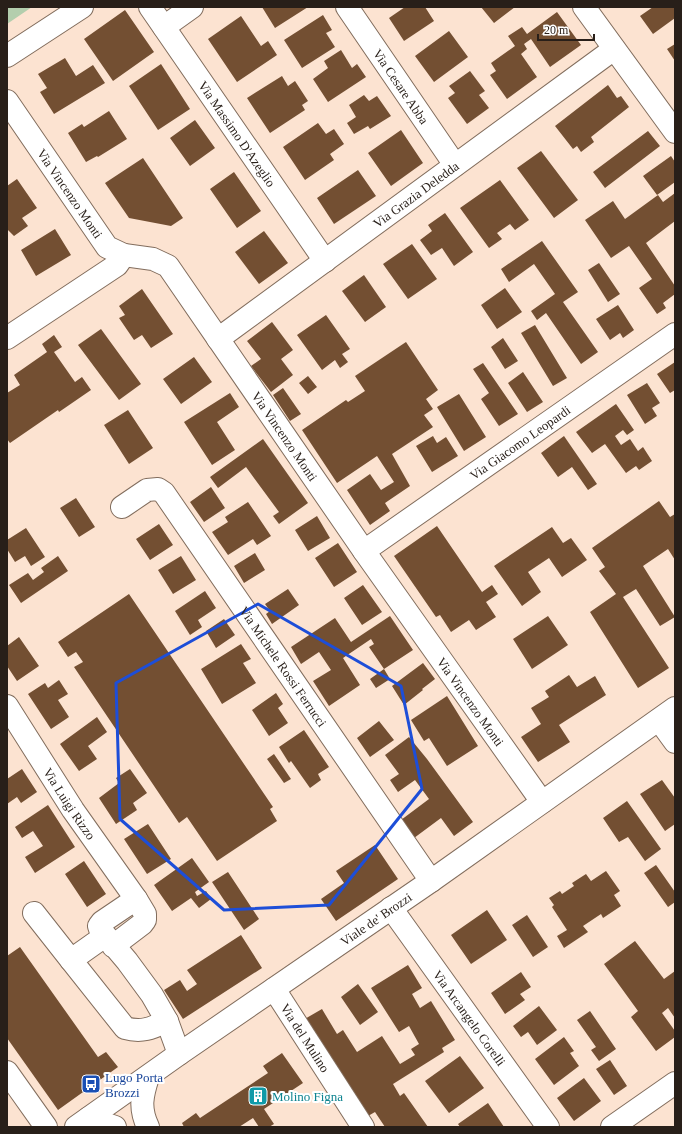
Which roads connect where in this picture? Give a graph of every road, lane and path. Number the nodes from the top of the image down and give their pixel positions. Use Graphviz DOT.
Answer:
graph roads {
  1 [pos="82,7"];
  2 [pos="150,7"];
  3 [pos="192,7"];
  4 [pos="347,7"];
  5 [pos="584,7"];
  6 [pos="164,27"];
  7 [pos="614,48"];
  8 [pos="7,56"];
  9 [pos="7,101"];
  10 [pos="675,132"];
  11 [pos="454,166"];
  12 [pos="124,255"];
  13 [pos="325,261"];
  14 [pos="675,334"];
  15 [pos="7,338"];
  16 [pos="218,339"];
  17 [pos="122,507"];
  18 [pos="364,551"];
  19 [pos="7,706"];
  20 [pos="667,714"];
  21 [pos="675,742"];
  22 [pos="542,802"];
  23 [pos="431,881"];
  24 [pos="391,908"];
  25 [pos="34,913"];
  26 [pos="109,941"];
  27 [pos="71,960"];
  28 [pos="274,989"];
  29 [pos="167,1021"];
  30 [pos="179,1054"];
  31 [pos="7,1072"];
  32 [pos="148,1077"];
  33 [pos="675,1083"];
  34 [pos="82,1123"];
  35 [pos="46,1127"];
  36 [pos="115,1127"];
  37 [pos="148,1127"];
  38 [pos="363,1127"];
  39 [pos="548,1127"];
  40 [pos="612,1127"];
  1 -- 8 [label="street"];
  2 -- 6 [label="street, Via Massimo D'Azeglio"];
  3 -- 6 [label="street"];
  4 -- 11 [label="street, Via Cesare Abba"];
  5 -- 7 [label="street"];
  6 -- 13 [label="street, Via Massimo D'Azeglio"];
  7 -- 10 [label="street"];
  7 -- 11 [label="street, Via Grazia Deledda"];
  9 -- 12 [label="street, Via Vincenzo Monti"];
  11 -- 13 [label="street, Via Grazia Deledda"];
  12 -- 15 [label="street"];
  12 -- 16 [label="street, Via Vincenzo Monti"];
  13 -- 16 [label="street, Via Grazia Deledda"];
  14 -- 18 [label="street, Via Giacomo Leopardi"];
  16 -- 18 [label="street, Via Vincenzo Monti"];
  17 -- 23 [label="street, Via Michele Rossi Ferrucci"];
  18 -- 22 [label="street, Via Vincenzo Monti"];
  19 -- 26 [label="street, Via Luigi Rizzo"];
  20 -- 21 [label="street"];
  20 -- 22 [label="street, Viale de' Brozzi"];
  22 -- 23 [label="street, Viale de' Brozzi"];
  23 -- 24 [label="street, Viale de' Brozzi"];
  24 -- 28 [label="street, Viale de' Brozzi"];
  24 -- 39 [label="street, Via Arcangelo Corelli"];
  25 -- 27 [label="street"];
  26 -- 27 [label="street"];
  26 -- 29 [label="street"];
  27 -- 29 [label="street"];
  28 -- 30 [label="street, Viale de' Brozzi"];
  28 -- 38 [label="street, Via del Mulino"];
  29 -- 30 [label="street"];
  30 -- 32 [label="street, Viale de' Brozzi"];
  31 -- 35 [label="street"];
  32 -- 34 [label="street, Viale de' Brozzi"];
  32 -- 37 [label="street"];
  33 -- 40 [label="street"];
  34 -- 36 [label="street"];
}
